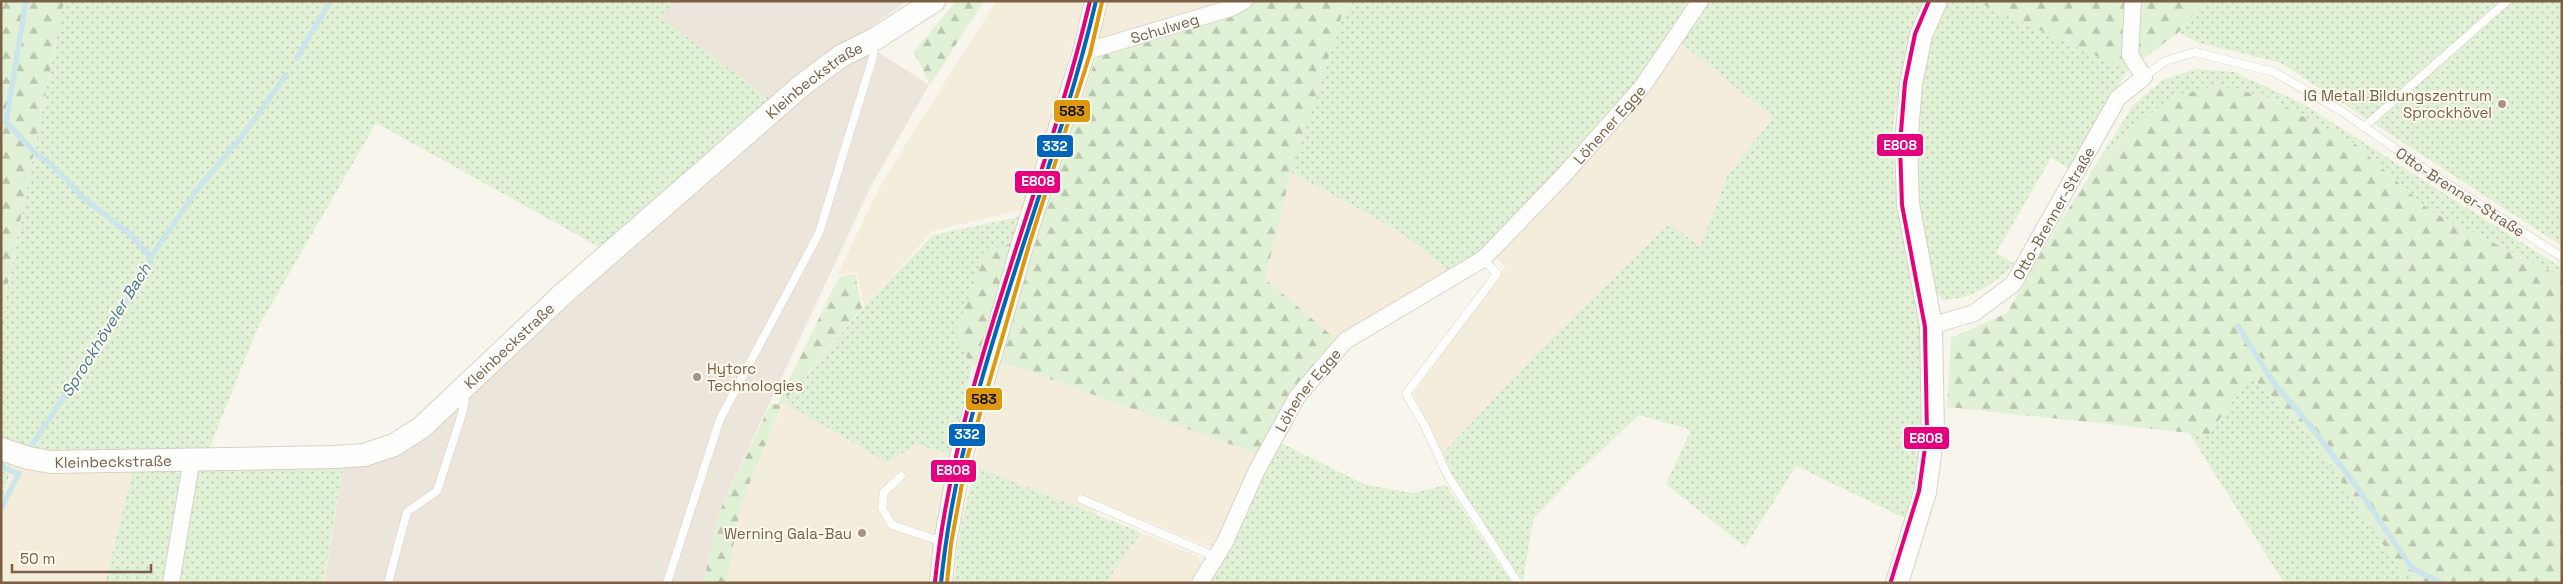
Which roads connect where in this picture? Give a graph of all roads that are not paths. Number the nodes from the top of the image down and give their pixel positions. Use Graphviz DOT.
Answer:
graph roads {
  1 [pos="934,1"];
  2 [pos="1096,1"];
  3 [pos="1244,1"];
  4 [pos="1700,1"];
  5 [pos="1936,1"];
  6 [pos="2133,1"];
  7 [pos="2507,1"];
  8 [pos="875,39"];
  9 [pos="1084,52"];
  10 [pos="2144,77"];
  11 [pos="2364,127"];
  12 [pos="2562,257"];
  13 [pos="1483,259"];
  14 [pos="1931,326"];
  15 [pos="468,381"];
  16 [pos="1,449"];
  17 [pos="192,458"];
  18 [pos="901,476"];
  19 [pos="1081,499"];
  20 [pos="945,542"];
  21 [pos="1216,557"];
  22 [pos="171,583"];
  23 [pos="388,583"];
  24 [pos="668,583"];
  25 [pos="941,583"];
  26 [pos="1200,583"];
  27 [pos="1518,583"];
  28 [pos="1897,583"];
  1 -- 8 [label="street, Kleinbeckstraße"];
  2 -- 9 [label="street"];
  3 -- 9 [label="street, Schulweg"];
  4 -- 13 [label="street, Löhener Egge"];
  5 -- 14 [label="street"];
  6 -- 10 [label="street"];
  7 -- 11 [label="lane"];
  8 -- 15 [label="street, Kleinbeckstraße"];
  8 -- 24 [label="lane"];
  9 -- 20 [label="street"];
  10 -- 11 [label="lane, Otto-Brenner-Straße"];
  10 -- 14 [label="street, Otto-Brenner-Straße"];
  11 -- 12 [label="lane, Otto-Brenner-Straße"];
  13 -- 21 [label="street, Löhener Egge"];
  13 -- 27 [label="lane"];
  14 -- 28 [label="street"];
  15 -- 17 [label="street, Kleinbeckstraße"];
  15 -- 23 [label="lane"];
  16 -- 17 [label="street, Kleinbeckstraße"];
  17 -- 22 [label="street"];
  18 -- 20 [label="lane"];
  19 -- 21 [label="lane"];
  20 -- 25 [label="street"];
  21 -- 26 [label="street, Löhener Egge"];
}
